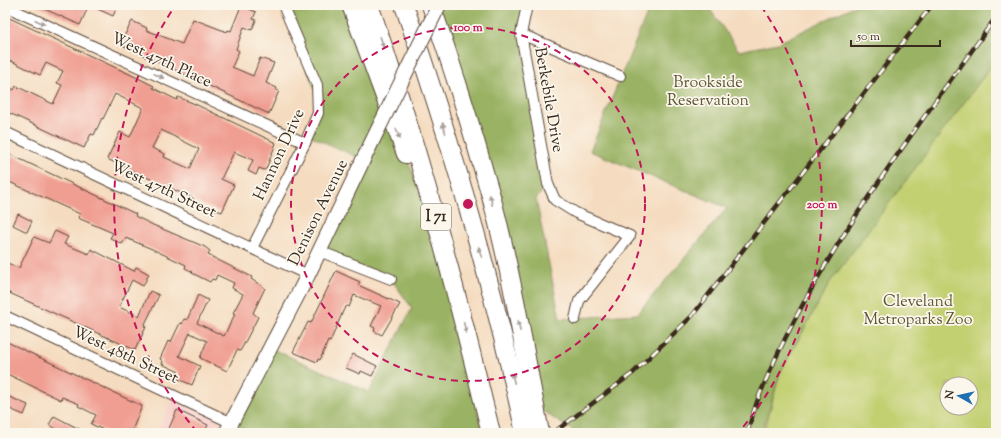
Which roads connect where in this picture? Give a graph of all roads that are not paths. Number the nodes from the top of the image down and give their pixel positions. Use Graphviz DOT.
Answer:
graph roads {
  1 [pos="283,5"];
  2 [pos="351,5"];
  3 [pos="369,5"];
  4 [pos="404,5"];
  5 [pos="432,5"];
  6 [pos="439,5"];
  7 [pos="527,5"];
  8 [pos="5,6"];
  9 [pos="521,34"];
  10 [pos="451,62"];
  11 [pos="620,76"];
  12 [pos="5,132"];
  13 [pos="305,143"];
  14 [pos="252,248"];
  15 [pos="319,251"];
  16 [pos="308,275"];
  17 [pos="391,279"];
  18 [pos="460,307"];
  19 [pos="5,316"];
  20 [pos="575,319"];
  21 [pos="528,418"];
  22 [pos="229,428"];
  23 [pos="491,433"];
  24 [pos="540,433"];
  1 -- 13 [label="street, Hannon Drive"];
  2 -- 18 [label="highway, one-way"];
  3 -- 18 [label="highway, I 71, one-way"];
  21 -- 4 [label="highway, I 71, one-way"];
  5 -- 10 [label="highway"];
  6 -- 10 [label="highway"];
  6 -- 15 [label="main road, Denison Avenue, bridge"];
  7 -- 9 [label="street, Berkebile Drive"];
  8 -- 13 [label="street, West 47th Place, one-way"];
  9 -- 11 [label="street"];
  9 -- 20 [label="street, Berkebile Drive"];
  21 -- 10 [label="highway, one-way"];
  12 -- 14 [label="street, West 47th Street"];
  13 -- 14 [label="street, Hannon Drive"];
  14 -- 16 [label="street, West 47th Street"];
  15 -- 16 [label="main road, Denison Avenue"];
  15 -- 17 [label="street"];
  16 -- 22 [label="main road, Denison Avenue"];
  18 -- 23 [label="highway, I 71, one-way"];
  19 -- 22 [label="street, West 48th Street"];
  21 -- 24 [label="highway"];
}
